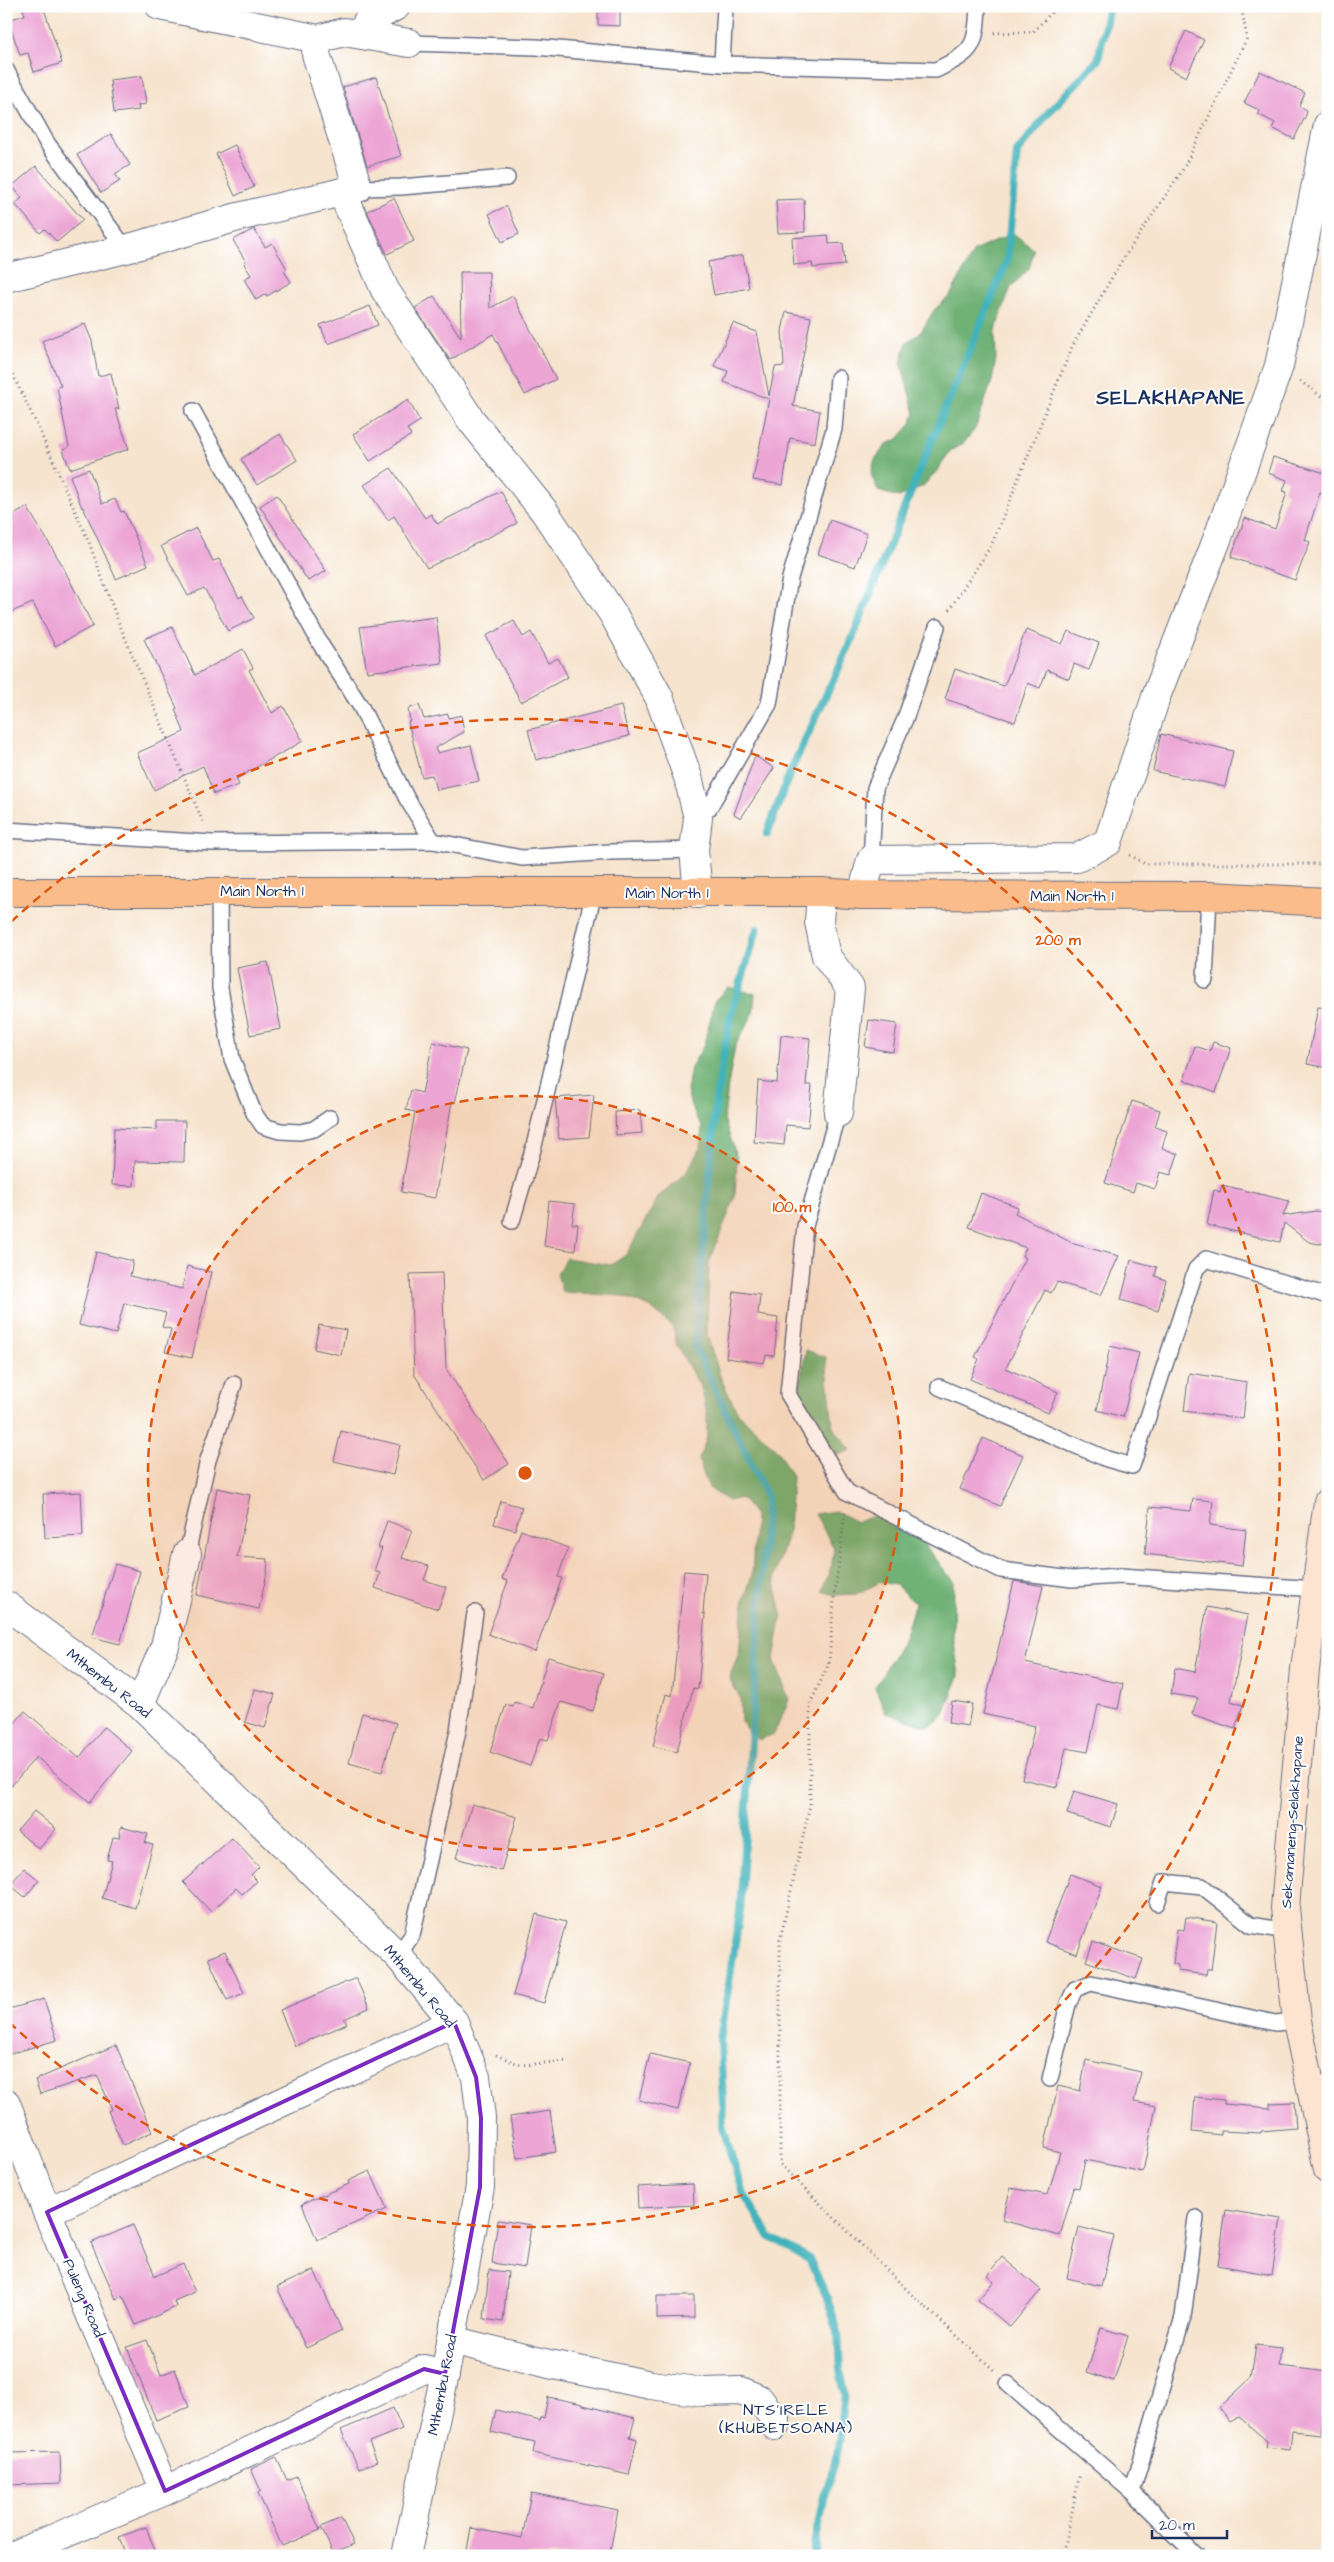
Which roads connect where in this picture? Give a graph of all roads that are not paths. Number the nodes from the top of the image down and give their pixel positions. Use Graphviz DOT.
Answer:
graph roads {
  1 [pos="160,6"];
  2 [pos="397,6"];
  3 [pos="725,6"];
  4 [pos="978,6"];
  5 [pos="217,11"];
  6 [pos="363,34"];
  7 [pos="318,39"];
  8 [pos="409,43"];
  9 [pos="722,64"];
  10 [pos="6,70"];
  11 [pos="1328,125"];
  12 [pos="507,178"];
  13 [pos="350,190"];
  14 [pos="126,249"];
  15 [pos="6,278"];
  16 [pos="838,378"];
  17 [pos="193,412"];
  18 [pos="937,628"];
  19 [pos="698,818"];
  20 [pos="6,830"];
  21 [pos="433,842"];
  22 [pos="694,850"];
  23 [pos="871,860"];
  24 [pos="219,891"];
  25 [pos="6,892"];
  26 [pos="594,892"];
  27 [pos="821,892"];
  28 [pos="698,894"];
  29 [pos="862,895"];
  30 [pos="1209,896"];
  31 [pos="1328,902"];
  32 [pos="1205,980"];
  33 [pos="838,1113"];
  34 [pos="330,1118"];
  35 [pos="512,1221"];
  36 [pos="1328,1296"];
  37 [pos="234,1384"];
  38 [pos="939,1387"];
  39 [pos="1328,1502"];
  40 [pos="187,1554"];
  41 [pos="1322,1590"];
  42 [pos="6,1605"];
  43 [pos="475,1613"];
  44 [pos="140,1704"];
  45 [pos="1157,1903"];
  46 [pos="1287,1931"];
  47 [pos="398,1956"];
  48 [pos="1297,2021"];
  49 [pos="454,2022"];
  50 [pos="1050,2079"];
  51 [pos="1319,2084"];
  52 [pos="6,2103"];
  53 [pos="1328,2170"];
  54 [pos="48,2212"];
  55 [pos="1196,2218"];
  56 [pos="451,2340"];
  57 [pos="445,2374"];
  58 [pos="1008,2384"];
  59 [pos="775,2426"];
  60 [pos="165,2491"];
  61 [pos="1132,2492"];
  62 [pos="12,2556"];
  63 [pos="406,2556"];
  64 [pos="1197,2556"];
  1 -- 5 [label="street"];
  2 -- 6 [label="street"];
  3 -- 9 [label="lane"];
  4 -- 9 [label="lane"];
  5 -- 7 [label="street"];
  6 -- 7 [label="street"];
  6 -- 8 [label="street"];
  7 -- 13 [label="street"];
  8 -- 9 [label="lane"];
  10 -- 14 [label="lane"];
  11 -- 23 [label="street"];
  12 -- 13 [label="lane"];
  13 -- 14 [label="street"];
  13 -- 19 [label="street"];
  14 -- 15 [label="street"];
  16 -- 19 [label="lane"];
  17 -- 21 [label="lane"];
  18 -- 23 [label="lane"];
  19 -- 22 [label="street"];
  20 -- 21 [label="lane"];
  21 -- 22 [label="lane"];
  22 -- 28 [label="street"];
  23 -- 29 [label="street"];
  24 -- 25 [label="main road, Main North 1"];
  24 -- 26 [label="main road, Main North 1"];
  24 -- 34 [label="lane"];
  26 -- 28 [label="main road, Main North 1"];
  26 -- 35 [label="lane"];
  27 -- 28 [label="main road, Main North 1"];
  27 -- 29 [label="main road, Main North 1"];
  27 -- 33 [label="street"];
  29 -- 30 [label="main road, Main North 1"];
  30 -- 31 [label="main road, Main North 1"];
  30 -- 32 [label="lane"];
  33 -- 41 [label="lane"];
  36 -- 38 [label="lane"];
  37 -- 40 [label="lane"];
  39 -- 41 [label="street, Sekamaneng-Selakhapane"];
  40 -- 44 [label="street"];
  41 -- 46 [label="street, Sekamaneng-Selakhapane"];
  42 -- 44 [label="street, Mthembu Road"];
  43 -- 47 [label="lane"];
  44 -- 47 [label="street, Mthembu Road"];
  45 -- 46 [label="lane"];
  46 -- 48 [label="street, Sekamaneng-Selakhapane"];
  47 -- 49 [label="street, Mthembu Road"];
  48 -- 50 [label="lane"];
  48 -- 51 [label="street, Sekamaneng-Selakhapane"];
  49 -- 54 [label="street"];
  49 -- 56 [label="street, Mthembu Road"];
  51 -- 53 [label="street, Sekamaneng-Selakhapane"];
  52 -- 54 [label="street, Puleng Road"];
  54 -- 60 [label="street, Puleng Road"];
  55 -- 61 [label="lane"];
  56 -- 57 [label="street, Mthembu Road"];
  56 -- 59 [label="street"];
  57 -- 60 [label="street"];
  57 -- 63 [label="street, Mthembu Road"];
  58 -- 61 [label="lane"];
  60 -- 62 [label="street"];
  61 -- 64 [label="lane"];
}
